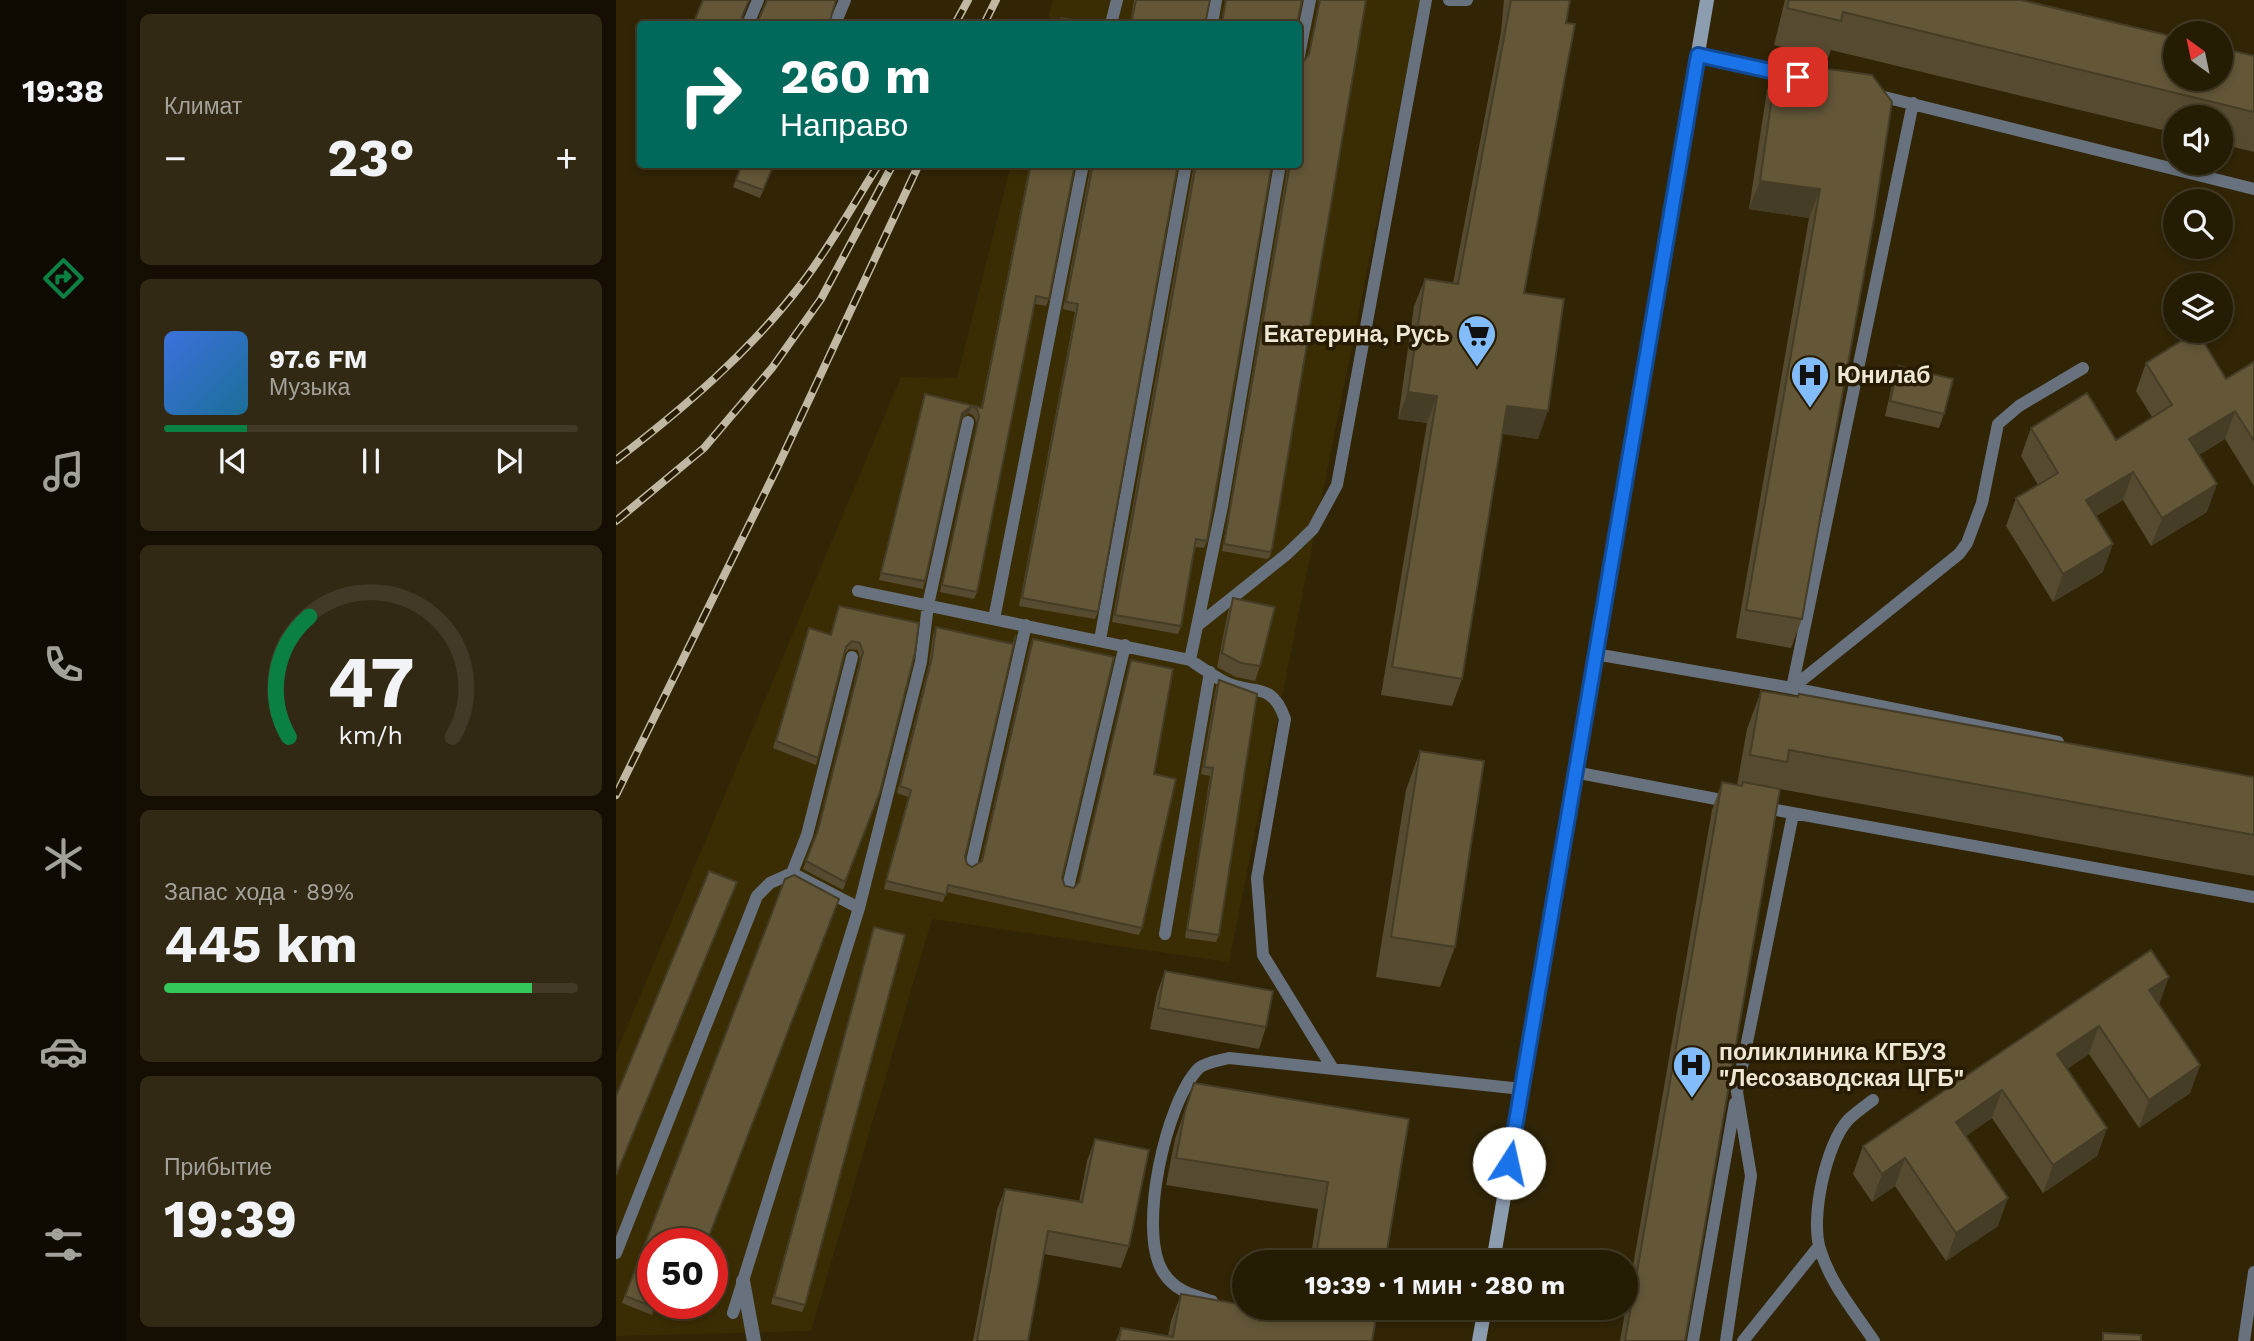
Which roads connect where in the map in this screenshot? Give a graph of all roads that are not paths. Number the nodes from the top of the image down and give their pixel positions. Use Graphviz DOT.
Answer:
graph roads {
  1 [pos="758,0"];
  2 [pos="845,0"];
  3 [pos="1117,0"];
  4 [pos="1216,0"];
  5 [pos="1310,0"];
  6 [pos="1426,0"];
  7 [pos="1449,0"];
  8 [pos="1467,0"];
  9 [pos="1707,0"];
  10 [pos="749,21"];
  11 [pos="836,21"];
  12 [pos="1112,21"];
  13 [pos="1212,21"];
  14 [pos="1302,40"];
  15 [pos="1698,55"];
  16 [pos="1805,79"];
  17 [pos="1859,91"];
  18 [pos="1913,103"];
  19 [pos="1082,168"];
  20 [pos="1185,168"];
  21 [pos="1279,168"];
  22 [pos="2254,189"];
  23 [pos="2083,368"];
  24 [pos="968,422"];
  25 [pos="858,591"];
  26 [pos="928,605"];
  27 [pos="995,619"];
  28 [pos="1026,625"];
  29 [pos="1198,625"];
  30 [pos="1100,640"];
  31 [pos="1125,645"];
  32 [pos="1595,654"];
  33 [pos="852,657"];
  34 [pos="1190,660"];
  35 [pos="1210,672"];
  36 [pos="1792,688"];
  37 [pos="2075,745"];
  38 [pos="1574,772"];
  39 [pos="1793,814"];
  40 [pos="971,866"];
  41 [pos="792,873"];
  42 [pos="1068,887"];
  43 [pos="2254,897"];
  44 [pos="859,908"];
  45 [pos="1165,934"];
  46 [pos="1334,1069"];
  47 [pos="1522,1089"];
  48 [pos="1737,1092"];
  49 [pos="1873,1100"];
  50 [pos="1819,1246"];
  51 [pos="1495,1250"];
  52 [pos="616,1253"];
  53 [pos="2254,1272"];
  54 [pos="743,1281"];
  55 [pos="1226,1306"];
  56 [pos="733,1313"];
  57 [pos="1483,1320"];
  58 [pos="754,1341"];
  59 [pos="1479,1341"];
  60 [pos="1693,1341"];
  61 [pos="1726,1341"];
  62 [pos="1743,1341"];
  63 [pos="1874,1341"];
  64 [pos="2244,1341"];
  1 -- 10 [label="lane"];
  2 -- 11 [label="lane"];
  3 -- 12 [label="lane"];
  4 -- 13 [label="lane"];
  5 -- 14 [label="lane"];
  6 -- 29 [label="lane"];
  7 -- 8 [label="lane"];
  9 -- 15 [label="main road"];
  15 -- 16 [label="lane"];
  15 -- 32 [label="main road"];
  17 -- 18 [label="lane"];
  18 -- 22 [label="lane"];
  18 -- 36 [label="lane"];
  19 -- 27 [label="lane"];
  20 -- 30 [label="lane"];
  21 -- 29 [label="lane"];
  23 -- 36 [label="lane"];
  24 -- 26 [label="lane"];
  25 -- 26 [label="lane"];
  26 -- 27 [label="lane"];
  26 -- 44 [label="lane"];
  27 -- 28 [label="lane"];
  28 -- 30 [label="lane"];
  28 -- 40 [label="lane"];
  29 -- 34 [label="lane"];
  30 -- 31 [label="lane"];
  31 -- 34 [label="lane"];
  31 -- 42 [label="lane"];
  32 -- 36 [label="lane"];
  32 -- 38 [label="main road"];
  33 -- 41 [label="lane"];
  34 -- 35 [label="lane"];
  35 -- 45 [label="lane"];
  35 -- 46 [label="lane"];
  36 -- 37 [label="lane"];
  38 -- 39 [label="lane"];
  38 -- 47 [label="main road"];
  39 -- 43 [label="lane"];
  39 -- 48 [label="lane"];
  41 -- 44 [label="lane"];
  41 -- 52 [label="lane"];
  44 -- 54 [label="lane"];
  46 -- 47 [label="lane"];
  46 -- 55 [label="lane"];
  47 -- 51 [label="main road"];
  48 -- 60 [label="lane"];
  48 -- 61 [label="lane"];
  49 -- 50 [label="lane"];
  50 -- 62 [label="lane"];
  50 -- 63 [label="lane"];
  53 -- 64 [label="lane"];
  54 -- 56 [label="lane"];
  54 -- 58 [label="street"];
  57 -- 59 [label="main road"];
}
